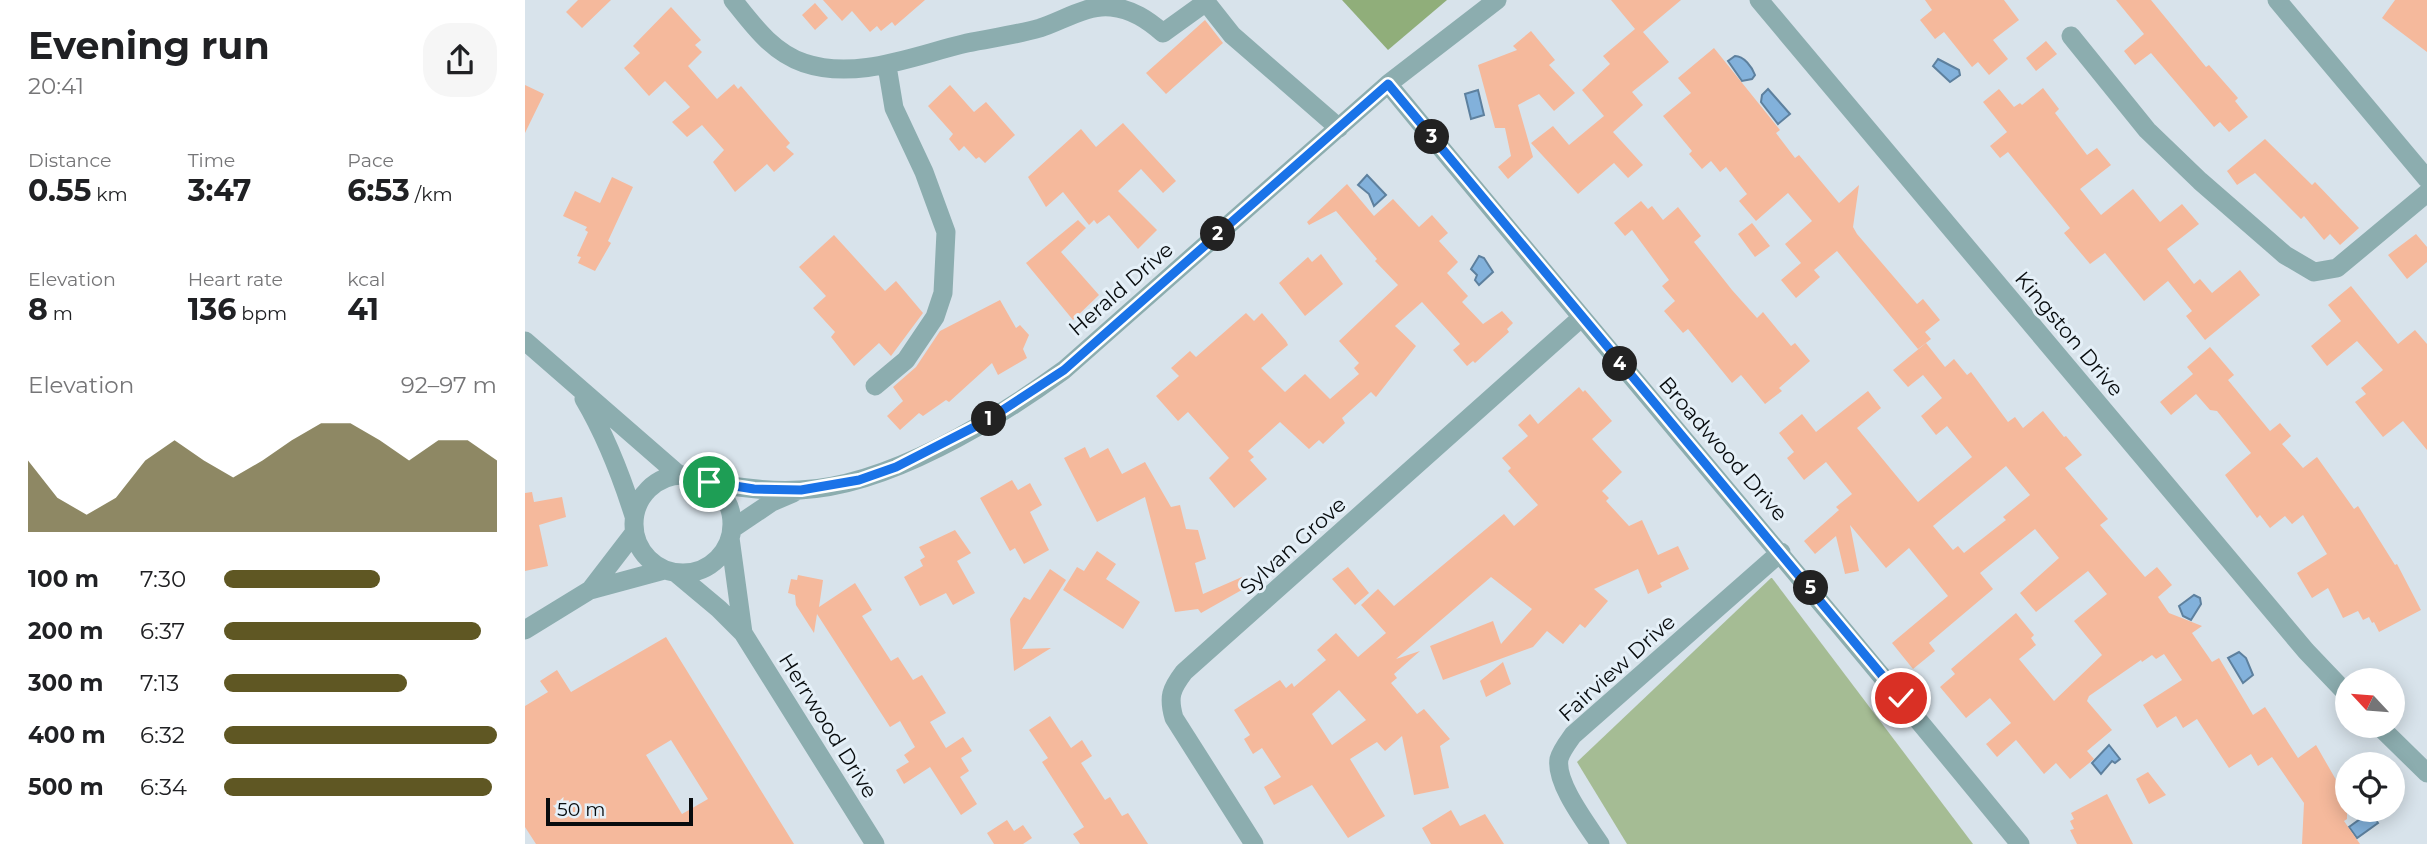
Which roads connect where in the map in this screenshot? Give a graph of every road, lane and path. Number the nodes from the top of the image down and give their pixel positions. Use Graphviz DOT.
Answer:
graph roads {
  1 [pos="733,0"];
  2 [pos="1497,0"];
  3 [pos="1759,0"];
  4 [pos="2277,0"];
  5 [pos="2071,36"];
  6 [pos="887,66"];
  7 [pos="1388,84"];
  8 [pos="1339,128"];
  9 [pos="2427,179"];
  10 [pos="2427,193"];
  11 [pos="1581,318"];
  12 [pos="525,341"];
  13 [pos="576,385"];
  14 [pos="875,386"];
  15 [pos="679,475"];
  16 [pos="709,482"];
  17 [pos="801,490"];
  18 [pos="634,525"];
  19 [pos="731,534"];
  20 [pos="1781,552"];
  21 [pos="670,572"];
  22 [pos="590,590"];
  23 [pos="525,630"];
  24 [pos="743,633"];
  25 [pos="2335,681"];
  26 [pos="2391,738"];
  27 [pos="2427,773"];
  28 [pos="875,844"];
  29 [pos="1254,844"];
  30 [pos="1599,844"];
  31 [pos="2021,844"];
  1 -- 6 [label="street"];
  2 -- 7 [label="street, Herald Drive"];
  3 -- 25 [label="street, Kingston Drive"];
  4 -- 9 [label="street"];
  5 -- 10 [label="street"];
  6 -- 8 [label="street"];
  6 -- 14 [label="street"];
  7 -- 8 [label="street, Herald Drive"];
  7 -- 11 [label="street, Broadwood Drive"];
  8 -- 17 [label="street, Herald Drive"];
  11 -- 20 [label="street, Broadwood Drive"];
  11 -- 29 [label="street, Sylvan Grove"];
  12 -- 13 [label="street"];
  13 -- 15 [label="street"];
  13 -- 18 [label="street"];
  15 -- 16 [label="street"];
  15 -- 18 [label="street"];
  16 -- 17 [label="street, Herald Drive"];
  16 -- 19 [label="street"];
  17 -- 19 [label="street, Herald Drive"];
  18 -- 21 [label="street"];
  18 -- 22 [label="street"];
  19 -- 21 [label="street"];
  19 -- 24 [label="street, Herrwood Drive"];
  20 -- 30 [label="street, Fairview Drive"];
  20 -- 31 [label="street, Broadwood Drive"];
  21 -- 22 [label="street"];
  21 -- 24 [label="street, Herrwood Drive"];
  22 -- 23 [label="street"];
  24 -- 28 [label="street, Herrwood Drive"];
  26 -- 27 [label="street"];
}
